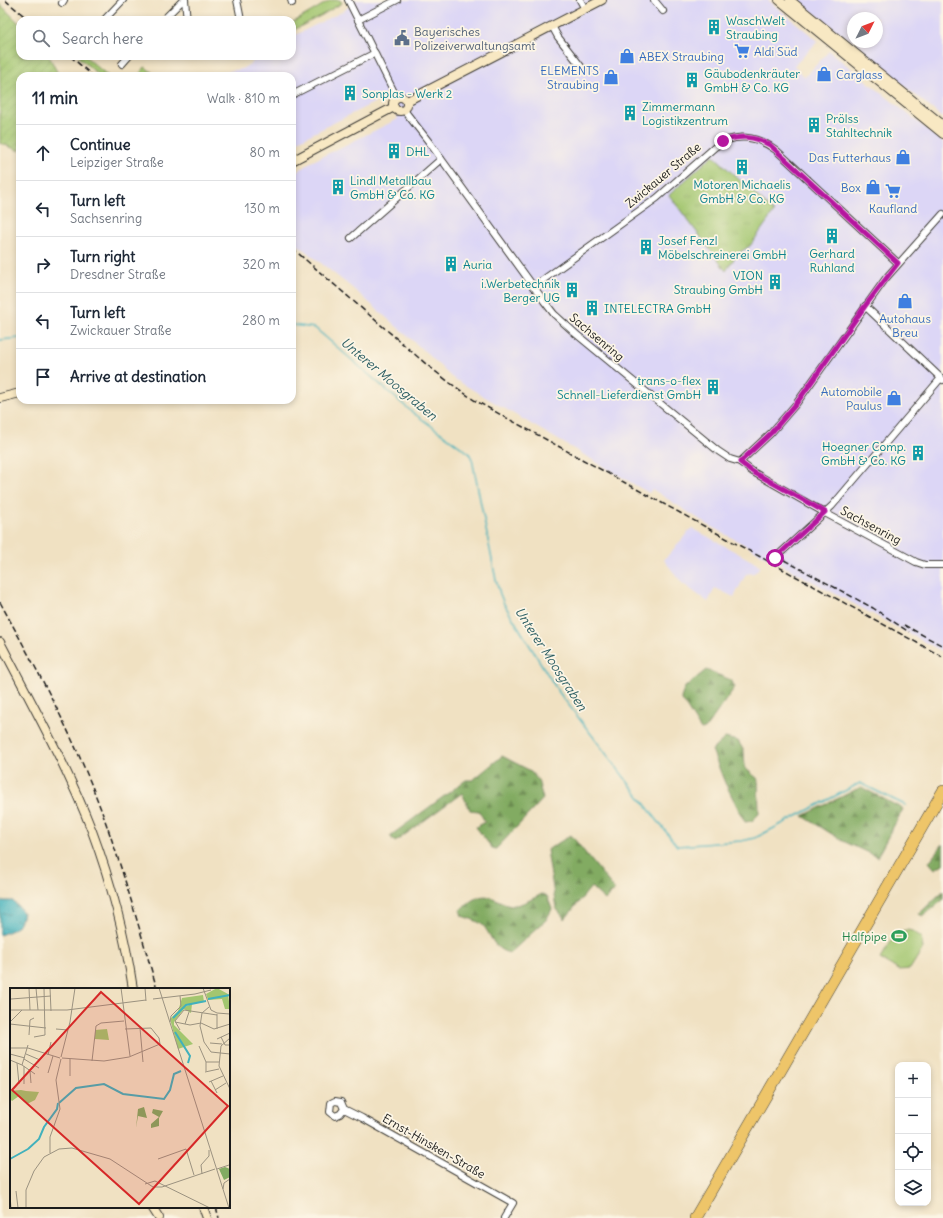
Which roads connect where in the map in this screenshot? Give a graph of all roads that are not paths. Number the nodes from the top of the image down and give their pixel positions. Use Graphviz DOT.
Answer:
graph roads {
  1 [pos="124,0"];
  2 [pos="185,0"];
  3 [pos="237,0"];
  4 [pos="348,0"];
  5 [pos="397,0"];
  6 [pos="580,0"];
  7 [pos="602,0"];
  8 [pos="654,0"];
  9 [pos="779,0"];
  10 [pos="790,0"];
  11 [pos="585,9"];
  12 [pos="663,11"];
  13 [pos="108,16"];
  14 [pos="167,16"];
  15 [pos="187,16"];
  16 [pos="240,16"];
  17 [pos="358,20"];
  18 [pos="552,26"];
  19 [pos="375,53"];
  20 [pos="126,60"];
  21 [pos="122,64"];
  22 [pos="583,69"];
  23 [pos="296,93"];
  24 [pos="397,98"];
  25 [pos="407,101"];
  26 [pos="394,107"];
  27 [pos="404,110"];
  28 [pos="943,125"];
  29 [pos="943,134"];
  30 [pos="441,159"];
  31 [pos="296,160"];
  32 [pos="943,214"];
  33 [pos="351,238"];
  34 [pos="898,263"];
  35 [pos="533,286"];
  36 [pos="865,306"];
  37 [pos="942,379"];
  38 [pos="16,394"];
  39 [pos="0,398"];
  40 [pos="740,462"];
  41 [pos="825,512"];
  42 [pos="775,558"];
  43 [pos="943,565"];
  44 [pos="0,642"];
  45 [pos="943,791"];
  46 [pos="133,988"];
  47 [pos="344,1109"];
  48 [pos="153,1208"];
  49 [pos="204,1208"];
  50 [pos="159,1218"];
  51 [pos="207,1218"];
  52 [pos="504,1218"];
  53 [pos="695,1218"];
  1 -- 13 [label="street"];
  2 -- 14 [label="street"];
  2 -- 15 [label="street"];
  3 -- 16 [label="street"];
  4 -- 17 [label="street"];
  5 -- 17 [label="street"];
  6 -- 11 [label="street"];
  7 -- 11 [label="street"];
  8 -- 12 [label="street"];
  9 -- 29 [label="street"];
  10 -- 28 [label="street"];
  11 -- 18 [label="street"];
  17 -- 19 [label="street"];
  18 -- 22 [label="street"];
  18 -- 25 [label="street"];
  19 -- 23 [label="street"];
  19 -- 24 [label="street"];
  20 -- 21 [label="street"];
  24 -- 25 [label="street"];
  24 -- 26 [label="street"];
  25 -- 27 [label="street"];
  26 -- 27 [label="street"];
  26 -- 31 [label="street"];
  27 -- 30 [label="street, Sachsenring"];
  30 -- 33 [label="street"];
  30 -- 35 [label="street, Sachsenring"];
  32 -- 34 [label="street"];
  34 -- 35 [label="street, Zwickauer Straße"];
  34 -- 36 [label="street"];
  35 -- 40 [label="street, Sachsenring"];
  36 -- 37 [label="street"];
  36 -- 40 [label="street"];
  37 -- 41 [label="street"];
  38 -- 39 [label="street"];
  40 -- 41 [label="street, Sachsenring"];
  41 -- 42 [label="street"];
  41 -- 43 [label="street, Sachsenring"];
  44 -- 46 [label="street"];
  45 -- 53 [label="highway"];
  47 -- 47 [label="street, Ernst-Hinsken-Straße"];
  47 -- 52 [label="street, Ernst-Hinsken-Straße"];
  48 -- 50 [label="street"];
  49 -- 51 [label="street"];
}
